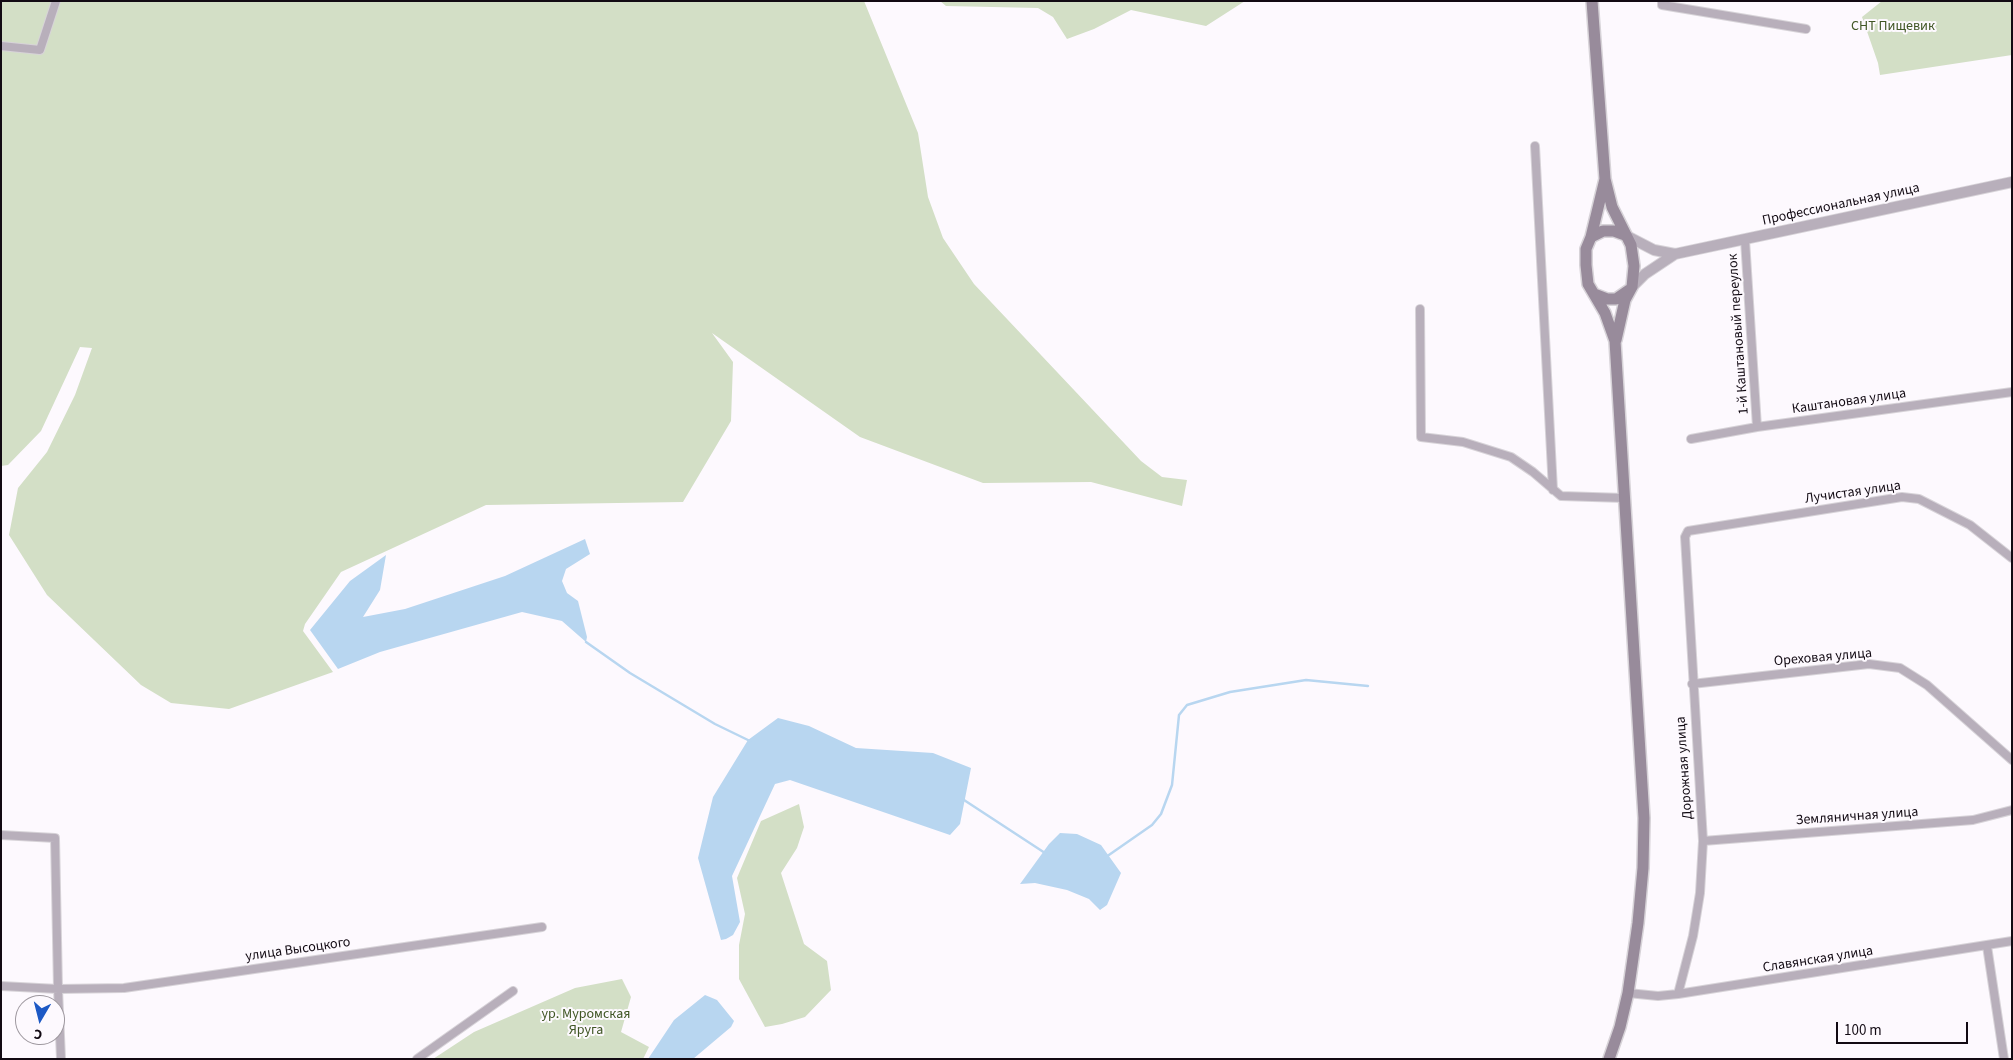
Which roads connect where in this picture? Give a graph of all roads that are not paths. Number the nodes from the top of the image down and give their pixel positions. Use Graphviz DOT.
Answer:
graph roads {
  1 [pos="56,1"];
  2 [pos="1592,1"];
  3 [pos="1662,1"];
  4 [pos="1806,29"];
  5 [pos="1,46"];
  6 [pos="1535,146"];
  7 [pos="1605,179"];
  8 [pos="2012,182"];
  9 [pos="1625,235"];
  10 [pos="1591,237"];
  11 [pos="1745,240"];
  12 [pos="1675,254"];
  13 [pos="1632,287"];
  14 [pos="1594,294"];
  15 [pos="1420,309"];
  16 [pos="1615,342"];
  17 [pos="2012,392"];
  18 [pos="1757,427"];
  19 [pos="1691,439"];
  20 [pos="1553,490"];
  21 [pos="1624,498"];
  22 [pos="1685,538"];
  23 [pos="2012,558"];
  24 [pos="1692,684"];
  25 [pos="2012,760"];
  26 [pos="2012,810"];
  27 [pos="1,835"];
  28 [pos="1702,841"];
  29 [pos="542,927"];
  30 [pos="2012,941"];
  31 [pos="1988,946"];
  32 [pos="1,986"];
  33 [pos="58,989"];
  34 [pos="513,991"];
  35 [pos="1628,993"];
  36 [pos="1678,994"];
  37 [pos="61,1059"];
  38 [pos="417,1059"];
  39 [pos="1609,1059"];
  40 [pos="2004,1059"];
  1 -- 5 [label="street"];
  2 -- 7 [label="main road"];
  3 -- 4 [label="street"];
  6 -- 20 [label="street"];
  7 -- 9 [label="main road"];
  7 -- 10 [label="main road"];
  8 -- 11 [label="street, Профессиональная улица"];
  9 -- 10 [label="main road"];
  9 -- 12 [label="street"];
  9 -- 13 [label="main road"];
  10 -- 14 [label="main road"];
  11 -- 12 [label="street, Профессиональная улица"];
  11 -- 18 [label="street, 1-й Каштановый переулок"];
  12 -- 13 [label="street"];
  13 -- 14 [label="main road"];
  13 -- 16 [label="main road"];
  14 -- 16 [label="main road"];
  15 -- 20 [label="street"];
  16 -- 21 [label="main road"];
  17 -- 18 [label="street, Каштановая улица"];
  18 -- 19 [label="street, Каштановая улица"];
  20 -- 21 [label="street"];
  21 -- 35 [label="main road"];
  22 -- 23 [label="street, Лучистая улица"];
  22 -- 24 [label="street, Дорожная улица"];
  24 -- 25 [label="street, Ореховая улица"];
  24 -- 28 [label="street, Дорожная улица"];
  26 -- 28 [label="street, Земляничная улица"];
  27 -- 33 [label="street"];
  28 -- 36 [label="street, Дорожная улица"];
  29 -- 33 [label="street, улица Высоцкого"];
  30 -- 31 [label="street, Славянская улица"];
  31 -- 36 [label="street, Славянская улица"];
  31 -- 40 [label="street"];
  32 -- 33 [label="street, улица Высоцкого"];
  33 -- 37 [label="street"];
  34 -- 38 [label="street"];
  35 -- 36 [label="street, Славянская улица"];
  35 -- 39 [label="main road"];
}
